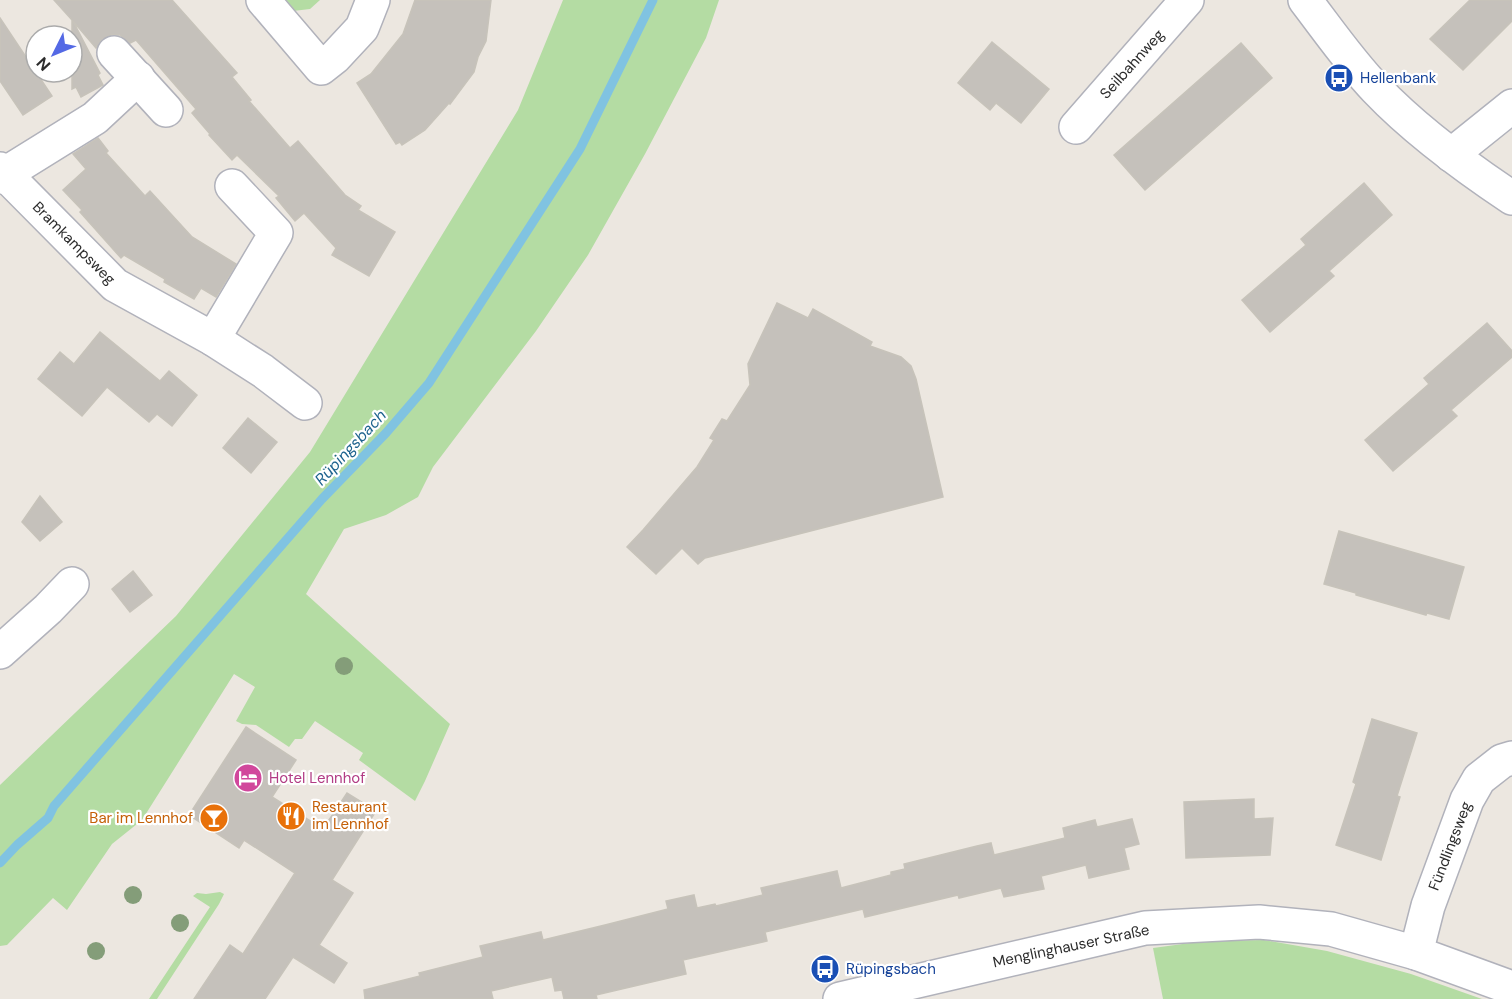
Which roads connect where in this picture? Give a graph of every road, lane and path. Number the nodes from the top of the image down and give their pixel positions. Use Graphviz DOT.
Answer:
graph roads {
  1 [pos="263,0"];
  2 [pos="374,0"];
  3 [pos="1187,0"];
  4 [pos="1305,0"];
  5 [pos="114,53"];
  6 [pos="138,78"];
  7 [pos="1512,106"];
  8 [pos="166,110"];
  9 [pos="1076,127"];
  10 [pos="1451,155"];
  11 [pos="1,173"];
  12 [pos="232,186"];
  13 [pos="1512,198"];
  14 [pos="213,339"];
  15 [pos="305,403"];
  16 [pos="72,584"];
  17 [pos="0,652"];
  18 [pos="1512,758"];
  19 [pos="1416,953"];
  20 [pos="1512,987"];
  21 [pos="840,999"];
  1 -- 2 [label="street"];
  3 -- 9 [label="street, Seilbahnweg"];
  4 -- 10 [label="street"];
  5 -- 6 [label="street"];
  6 -- 8 [label="street"];
  6 -- 11 [label="street, Bramkampsweg"];
  7 -- 10 [label="street"];
  10 -- 13 [label="street"];
  11 -- 14 [label="street, Bramkampsweg"];
  12 -- 14 [label="street"];
  14 -- 15 [label="street, Bramkampsweg"];
  16 -- 17 [label="street"];
  18 -- 19 [label="street, Fündlingsweg"];
  19 -- 20 [label="street, Menglinghauser Straße"];
  19 -- 21 [label="street, Menglinghauser Straße"];
}
